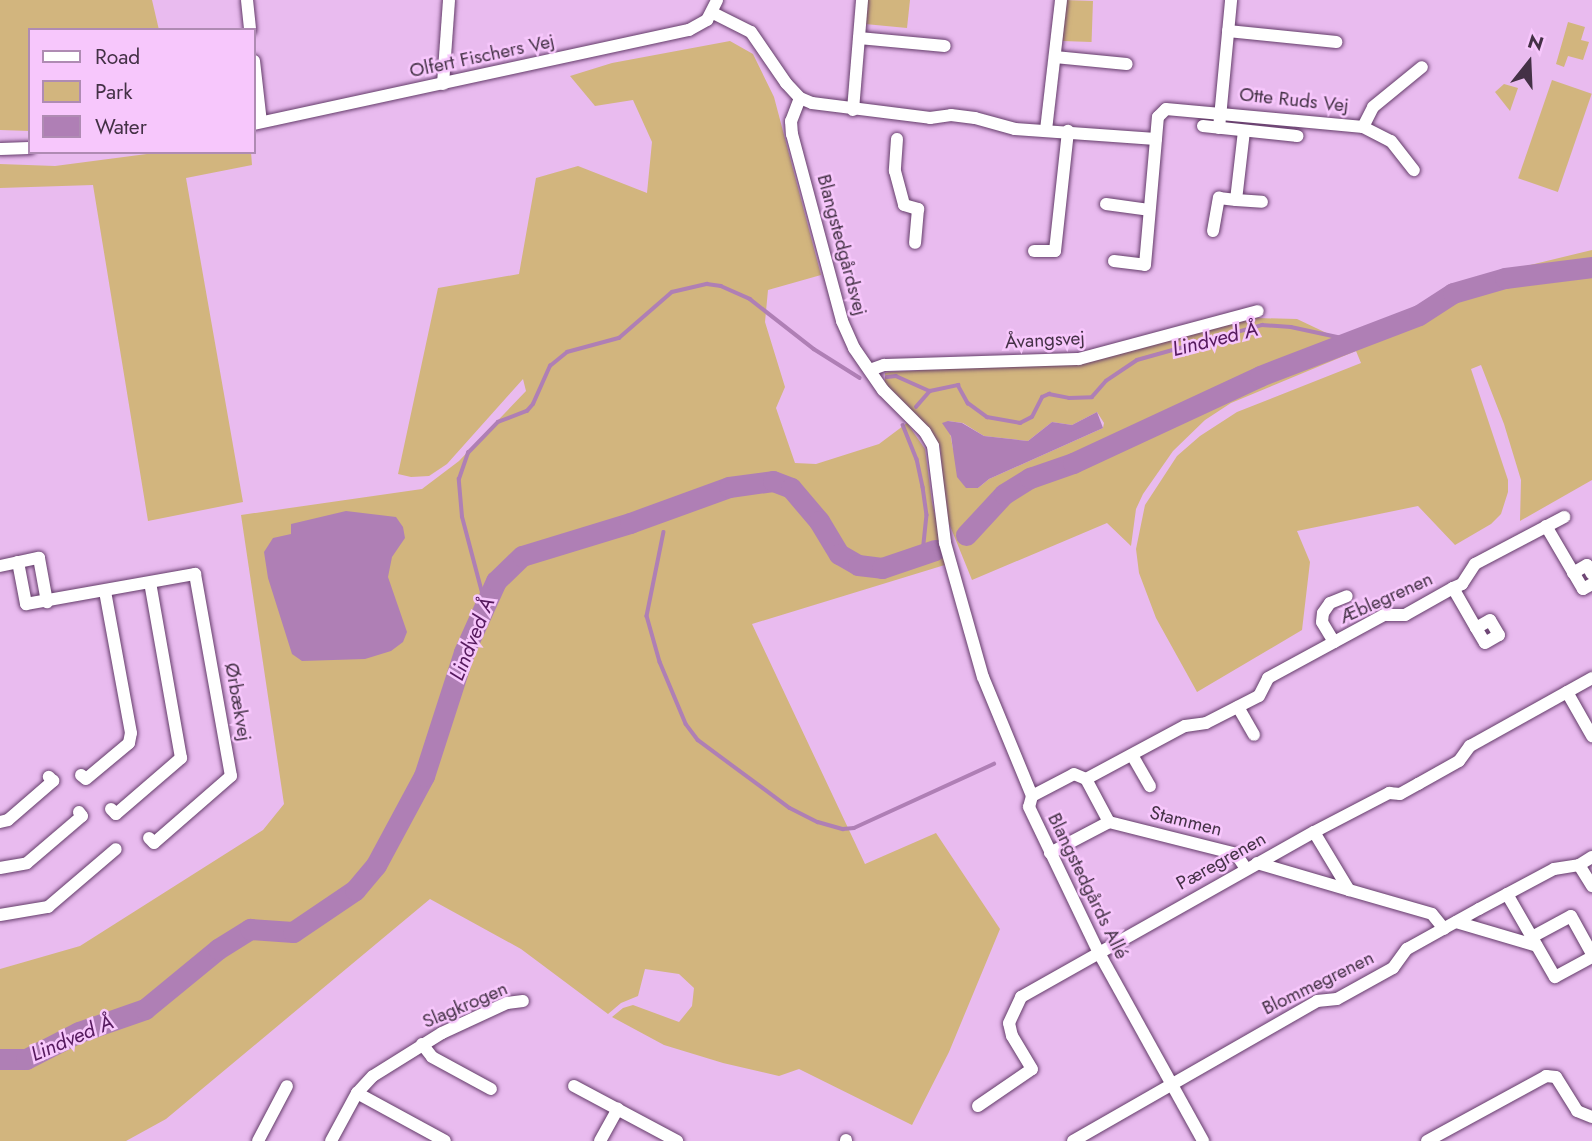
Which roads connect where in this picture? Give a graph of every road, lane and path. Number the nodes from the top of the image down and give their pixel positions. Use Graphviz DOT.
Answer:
graph roads {
  1 [pos="247,0"];
  2 [pos="449,0"];
  3 [pos="862,0"];
  4 [pos="1060,0"];
  5 [pos="1231,0"];
  6 [pos="715,6"];
  7 [pos="250,28"];
  8 [pos="1228,31"];
  9 [pos="859,38"];
  10 [pos="1336,42"];
  11 [pos="945,46"];
  12 [pos="1055,57"];
  13 [pos="1127,64"];
  14 [pos="1422,67"];
  15 [pos="443,84"];
  16 [pos="256,92"];
  17 [pos="800,98"];
  18 [pos="853,110"];
  19 [pos="1220,112"];
  20 [pos="258,123"];
  21 [pos="1203,126"];
  22 [pos="1363,127"];
  23 [pos="1219,128"];
  24 [pos="1046,130"];
  25 [pos="1068,131"];
  26 [pos="1244,131"];
  27 [pos="1297,136"];
  28 [pos="897,139"];
  29 [pos="1156,139"];
  30 [pos="28,148"];
  31 [pos="0,149"];
  32 [pos="1414,170"];
  33 [pos="1236,200"];
  34 [pos="1262,202"];
  35 [pos="1106,204"];
  36 [pos="1149,210"];
  37 [pos="1213,230"];
  38 [pos="915,243"];
  39 [pos="1034,251"];
  40 [pos="1114,261"];
  41 [pos="1258,311"];
  42 [pos="870,370"];
  43 [pos="941,514"];
  44 [pos="1563,517"];
  45 [pos="1546,526"];
  46 [pos="18,562"];
  47 [pos="0,566"];
  48 [pos="1573,573"];
  49 [pos="1592,574"];
  50 [pos="150,583"];
  51 [pos="1592,584"];
  52 [pos="1453,588"];
  53 [pos="105,591"];
  54 [pos="1348,596"];
  55 [pos="47,602"];
  56 [pos="1476,628"];
  57 [pos="1334,642"];
  58 [pos="1592,678"];
  59 [pos="1567,692"];
  60 [pos="1238,707"];
  61 [pos="1254,735"];
  62 [pos="1592,736"];
  63 [pos="1132,755"];
  64 [pos="81,775"];
  65 [pos="49,777"];
  66 [pos="1086,779"];
  67 [pos="1150,786"];
  68 [pos="1032,796"];
  69 [pos="111,809"];
  70 [pos="79,812"];
  71 [pos="1109,821"];
  72 [pos="0,822"];
  73 [pos="1314,832"];
  74 [pos="149,838"];
  75 [pos="117,849"];
  76 [pos="1050,853"];
  77 [pos="1592,857"];
  78 [pos="1579,865"];
  79 [pos="1251,866"];
  80 [pos="0,868"];
  81 [pos="1592,886"];
  82 [pos="1349,890"];
  83 [pos="1507,894"];
  84 [pos="0,915"];
  85 [pos="1450,925"];
  86 [pos="1535,942"];
  87 [pos="1098,953"];
  88 [pos="1592,956"];
  89 [pos="523,1001"];
  90 [pos="422,1044"];
  91 [pos="1171,1083"];
  92 [pos="287,1086"];
  93 [pos="574,1086"];
  94 [pos="491,1089"];
  95 [pos="357,1093"];
  96 [pos="978,1106"];
  97 [pos="618,1109"];
  98 [pos="1592,1116"];
  99 [pos="258,1141"];
  100 [pos="331,1141"];
  101 [pos="445,1141"];
  102 [pos="600,1141"];
  103 [pos="677,1141"];
  104 [pos="1073,1141"];
  105 [pos="1203,1141"];
  106 [pos="1427,1141"];
  1 -- 7 [label="street"];
  2 -- 15 [label="street"];
  3 -- 9 [label="street"];
  4 -- 12 [label="street"];
  5 -- 8 [label="street, Otte Ruds Vej"];
  6 -- 15 [label="street, Olfert Fischers Vej"];
  6 -- 17 [label="street"];
  8 -- 10 [label="street"];
  8 -- 19 [label="street, Otte Ruds Vej"];
  9 -- 11 [label="street"];
  9 -- 18 [label="street"];
  12 -- 13 [label="street"];
  12 -- 24 [label="street"];
  14 -- 22 [label="street, Otte Ruds Vej"];
  15 -- 20 [label="street, Olfert Fischers Vej"];
  16 -- 20 [label="street"];
  17 -- 18 [label="street"];
  17 -- 42 [label="street, Blangstedgårdsvej"];
  18 -- 24 [label="street"];
  19 -- 22 [label="street, Otte Ruds Vej"];
  19 -- 23 [label="street, Otte Ruds Vej"];
  19 -- 29 [label="street, Otte Ruds Vej"];
  21 -- 23 [label="street, Otte Ruds Vej"];
  22 -- 32 [label="street, Otte Ruds Vej"];
  23 -- 26 [label="street, Otte Ruds Vej"];
  24 -- 25 [label="street"];
  25 -- 29 [label="street"];
  25 -- 39 [label="street"];
  26 -- 27 [label="street, Otte Ruds Vej"];
  26 -- 33 [label="street, Otte Ruds Vej"];
  28 -- 38 [label="street"];
  29 -- 36 [label="street, Otte Ruds Vej"];
  30 -- 31 [label="street"];
  33 -- 34 [label="street"];
  33 -- 37 [label="street"];
  35 -- 36 [label="street"];
  36 -- 40 [label="street, Otte Ruds Vej"];
  41 -- 42 [label="street, Åvangsvej"];
  42 -- 43 [label="street, Blangstedgårdsvej"];
  43 -- 68 [label="street, Blangstedgårds Allé"];
  44 -- 45 [label="street, Æblegrenen"];
  45 -- 48 [label="street"];
  45 -- 52 [label="street, Æblegrenen"];
  46 -- 47 [label="street"];
  46 -- 55 [label="street"];
  46 -- 55 [label="street"];
  48 -- 49 [label="street"];
  48 -- 51 [label="street"];
  50 -- 53 [label="street, Ørbækvej"];
  50 -- 69 [label="street"];
  50 -- 74 [label="street, Ørbækvej"];
  52 -- 56 [label="street, Æblegrenen"];
  52 -- 57 [label="street, Æblegrenen"];
  53 -- 55 [label="street, Ørbækvej"];
  53 -- 64 [label="street"];
  54 -- 57 [label="street, Æblegrenen"];
  57 -- 60 [label="street, Æblegrenen"];
  58 -- 59 [label="street, Pæregrenen"];
  59 -- 62 [label="street"];
  59 -- 73 [label="street, Pæregrenen"];
  60 -- 61 [label="street"];
  60 -- 63 [label="street, Æblegrenen"];
  63 -- 66 [label="street, Æblegrenen"];
  63 -- 67 [label="street"];
  65 -- 72 [label="street"];
  66 -- 68 [label="street"];
  66 -- 71 [label="street"];
  68 -- 76 [label="street, Blangstedgårds Allé"];
  70 -- 80 [label="street"];
  71 -- 76 [label="street"];
  71 -- 79 [label="street, Stammen"];
  73 -- 79 [label="street, Pæregrenen"];
  73 -- 82 [label="street"];
  75 -- 84 [label="street"];
  76 -- 87 [label="street, Blangstedgårds Allé"];
  77 -- 78 [label="street, Blommegrenen"];
  78 -- 81 [label="street"];
  78 -- 83 [label="street, Blommegrenen"];
  79 -- 82 [label="street, Stammen"];
  79 -- 87 [label="street, Pæregrenen"];
  82 -- 85 [label="street, Stammen"];
  83 -- 85 [label="street, Blommegrenen"];
  83 -- 86 [label="street"];
  85 -- 86 [label="street, Stammen"];
  85 -- 91 [label="street, Blommegrenen"];
  86 -- 88 [label="street"];
  86 -- 88 [label="street"];
  87 -- 91 [label="street, Blangstedgårds Allé"];
  87 -- 96 [label="street, Pæregrenen"];
  89 -- 90 [label="street, Slagkrogen"];
  90 -- 94 [label="street, Slagkrogen"];
  90 -- 95 [label="street, Slagkrogen"];
  91 -- 104 [label="street, Blommegrenen"];
  91 -- 105 [label="street, Blangstedgårds Allé"];
  92 -- 99 [label="street"];
  93 -- 97 [label="street"];
  95 -- 100 [label="street, Slagkrogen"];
  95 -- 101 [label="street"];
  97 -- 102 [label="street"];
  97 -- 103 [label="street"];
  98 -- 106 [label="street"];
}
